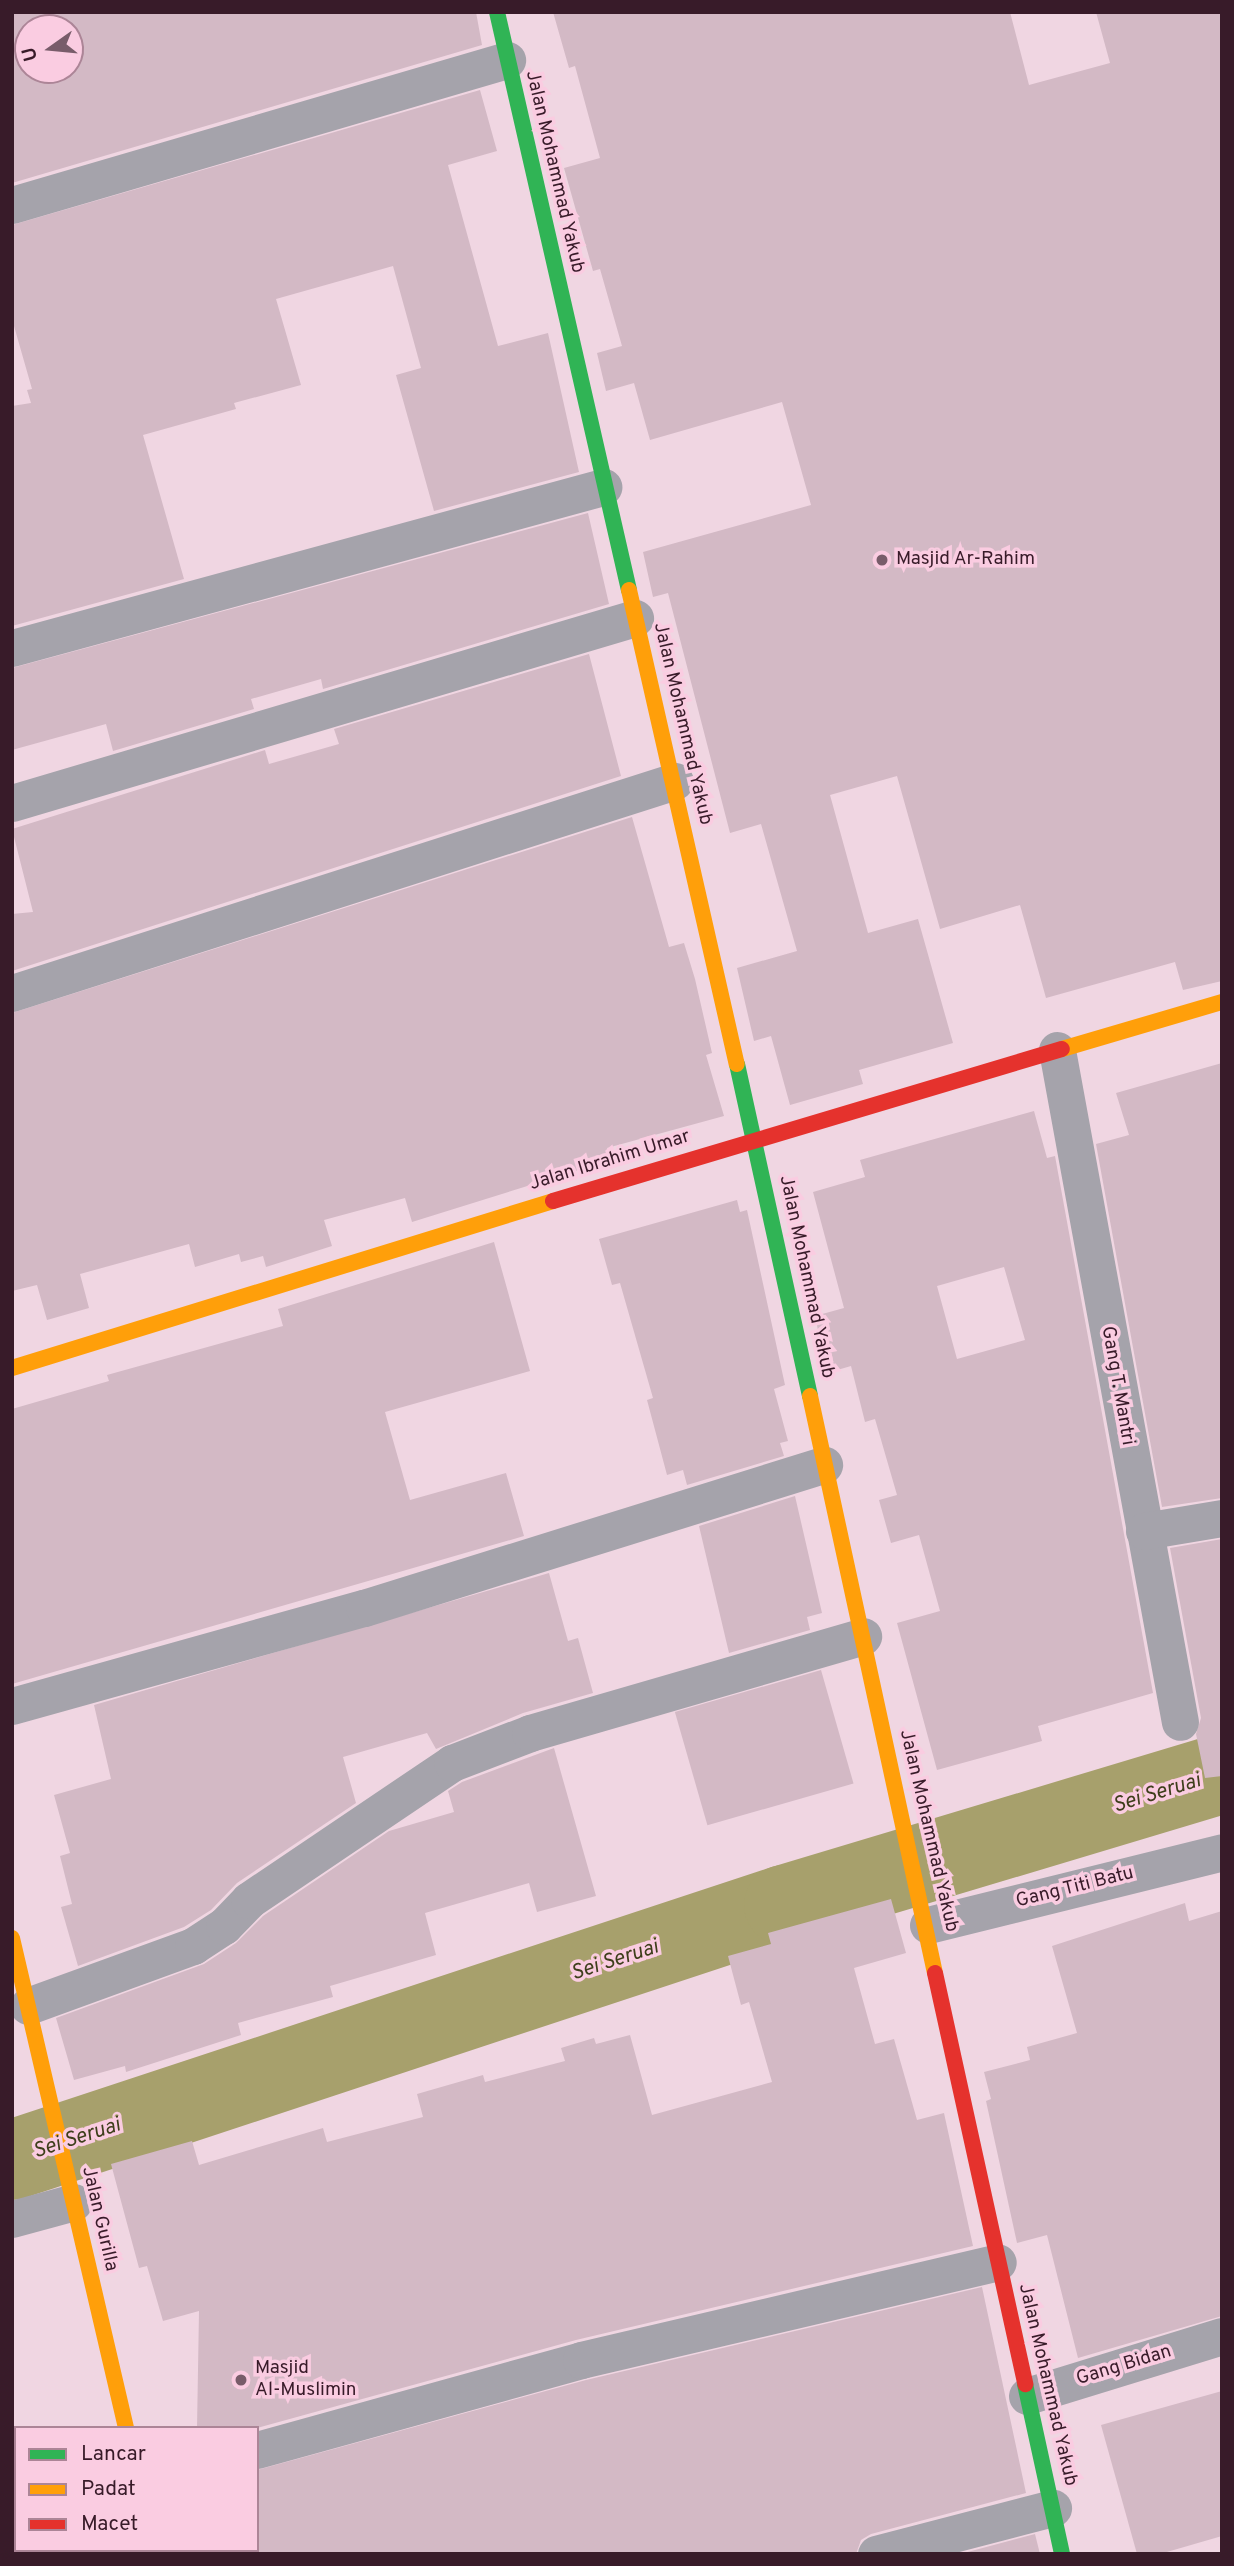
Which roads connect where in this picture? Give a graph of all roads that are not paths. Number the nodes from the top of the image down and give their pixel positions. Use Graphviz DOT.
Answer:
graph roads {
  1 [pos="497,12"];
  2 [pos="507,60"];
  3 [pos="12,205"];
  4 [pos="603,487"];
  5 [pos="635,618"];
  6 [pos="12,648"];
  7 [pos="675,781"];
  8 [pos="12,803"];
  9 [pos="12,993"];
  10 [pos="1222,1002"];
  11 [pos="1057,1050"];
  12 [pos="754,1139"];
  13 [pos="12,1368"];
  14 [pos="824,1465"];
  15 [pos="1222,1518"];
  16 [pos="1144,1531"];
  17 [pos="863,1636"];
  18 [pos="12,1706"];
  19 [pos="1180,1722"];
  20 [pos="1222,1852"];
  21 [pos="924,1908"];
  22 [pos="12,1938"];
  23 [pos="28,2006"];
  24 [pos="71,2188"];
  25 [pos="12,2219"];
  26 [pos="998,2262"];
  27 [pos="1222,2336"];
  28 [pos="1027,2396"];
  29 [pos="126,2426"];
  30 [pos="259,2449"];
  31 [pos="1053,2508"];
  32 [pos="876,2554"];
  33 [pos="1062,2554"];
  1 -- 2 [label="street, Jalan Mohammad Yakub"];
  2 -- 3 [label="street"];
  2 -- 4 [label="street, Jalan Mohammad Yakub"];
  4 -- 5 [label="street, Jalan Mohammad Yakub"];
  4 -- 6 [label="street"];
  5 -- 7 [label="street, Jalan Mohammad Yakub"];
  5 -- 8 [label="street"];
  7 -- 9 [label="street"];
  7 -- 12 [label="street, Jalan Mohammad Yakub"];
  10 -- 11 [label="street, Jalan Ibrahim Umar"];
  11 -- 12 [label="street, Jalan Ibrahim Umar"];
  11 -- 16 [label="street, Gang T. Mantri"];
  12 -- 13 [label="street, Jalan Ibrahim Umar"];
  12 -- 14 [label="street, Jalan Mohammad Yakub"];
  14 -- 17 [label="street, Jalan Mohammad Yakub"];
  14 -- 18 [label="street"];
  15 -- 16 [label="street"];
  16 -- 19 [label="street, Gang T. Mantri"];
  17 -- 21 [label="street, Jalan Mohammad Yakub"];
  17 -- 23 [label="street"];
  20 -- 21 [label="street, Gang Titi Batu"];
  21 -- 26 [label="street, Jalan Mohammad Yakub"];
  22 -- 23 [label="street, Jalan Gurilla"];
  23 -- 24 [label="street, Jalan Gurilla"];
  24 -- 25 [label="street"];
  24 -- 29 [label="street, Jalan Gurilla"];
  26 -- 28 [label="street, Jalan Mohammad Yakub"];
  26 -- 30 [label="street"];
  27 -- 28 [label="street, Gang Bidan"];
  28 -- 31 [label="street, Jalan Mohammad Yakub"];
  31 -- 32 [label="street"];
  31 -- 33 [label="street, Jalan Mohammad Yakub"];
}
